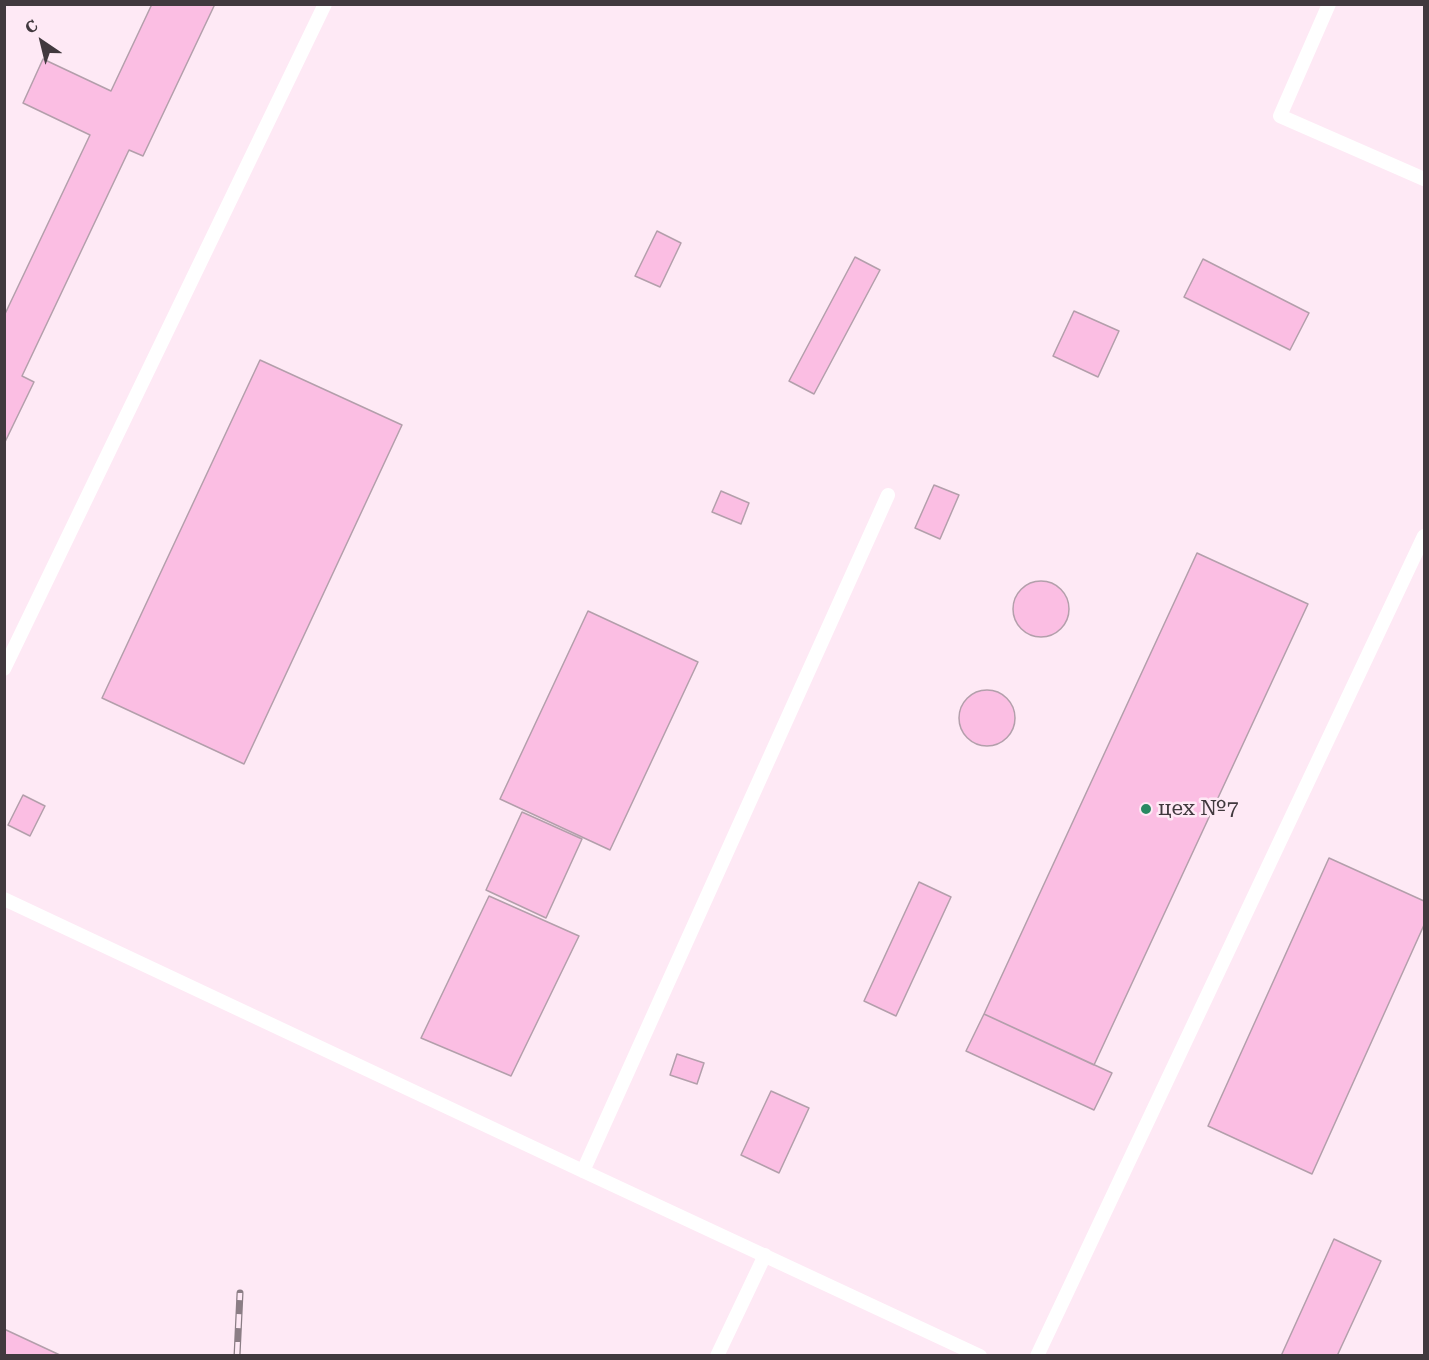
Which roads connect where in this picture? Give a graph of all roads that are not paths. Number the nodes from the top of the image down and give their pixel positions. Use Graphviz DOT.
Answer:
graph roads {
  1 [pos="325,4"];
  2 [pos="1329,4"];
  3 [pos="1425,180"];
  4 [pos="888,495"];
  5 [pos="1425,536"];
  6 [pos="4,669"];
  7 [pos="4,899"];
  8 [pos="583,1171"];
  9 [pos="765,1255"];
  10 [pos="717,1356"];
  11 [pos="980,1356"];
  12 [pos="1038,1356"];
  1 -- 6 [label="lane"];
  2 -- 3 [label="lane"];
  4 -- 8 [label="lane"];
  5 -- 12 [label="lane"];
  7 -- 8 [label="lane"];
  8 -- 9 [label="lane"];
  9 -- 10 [label="lane"];
  9 -- 11 [label="lane"];
}
